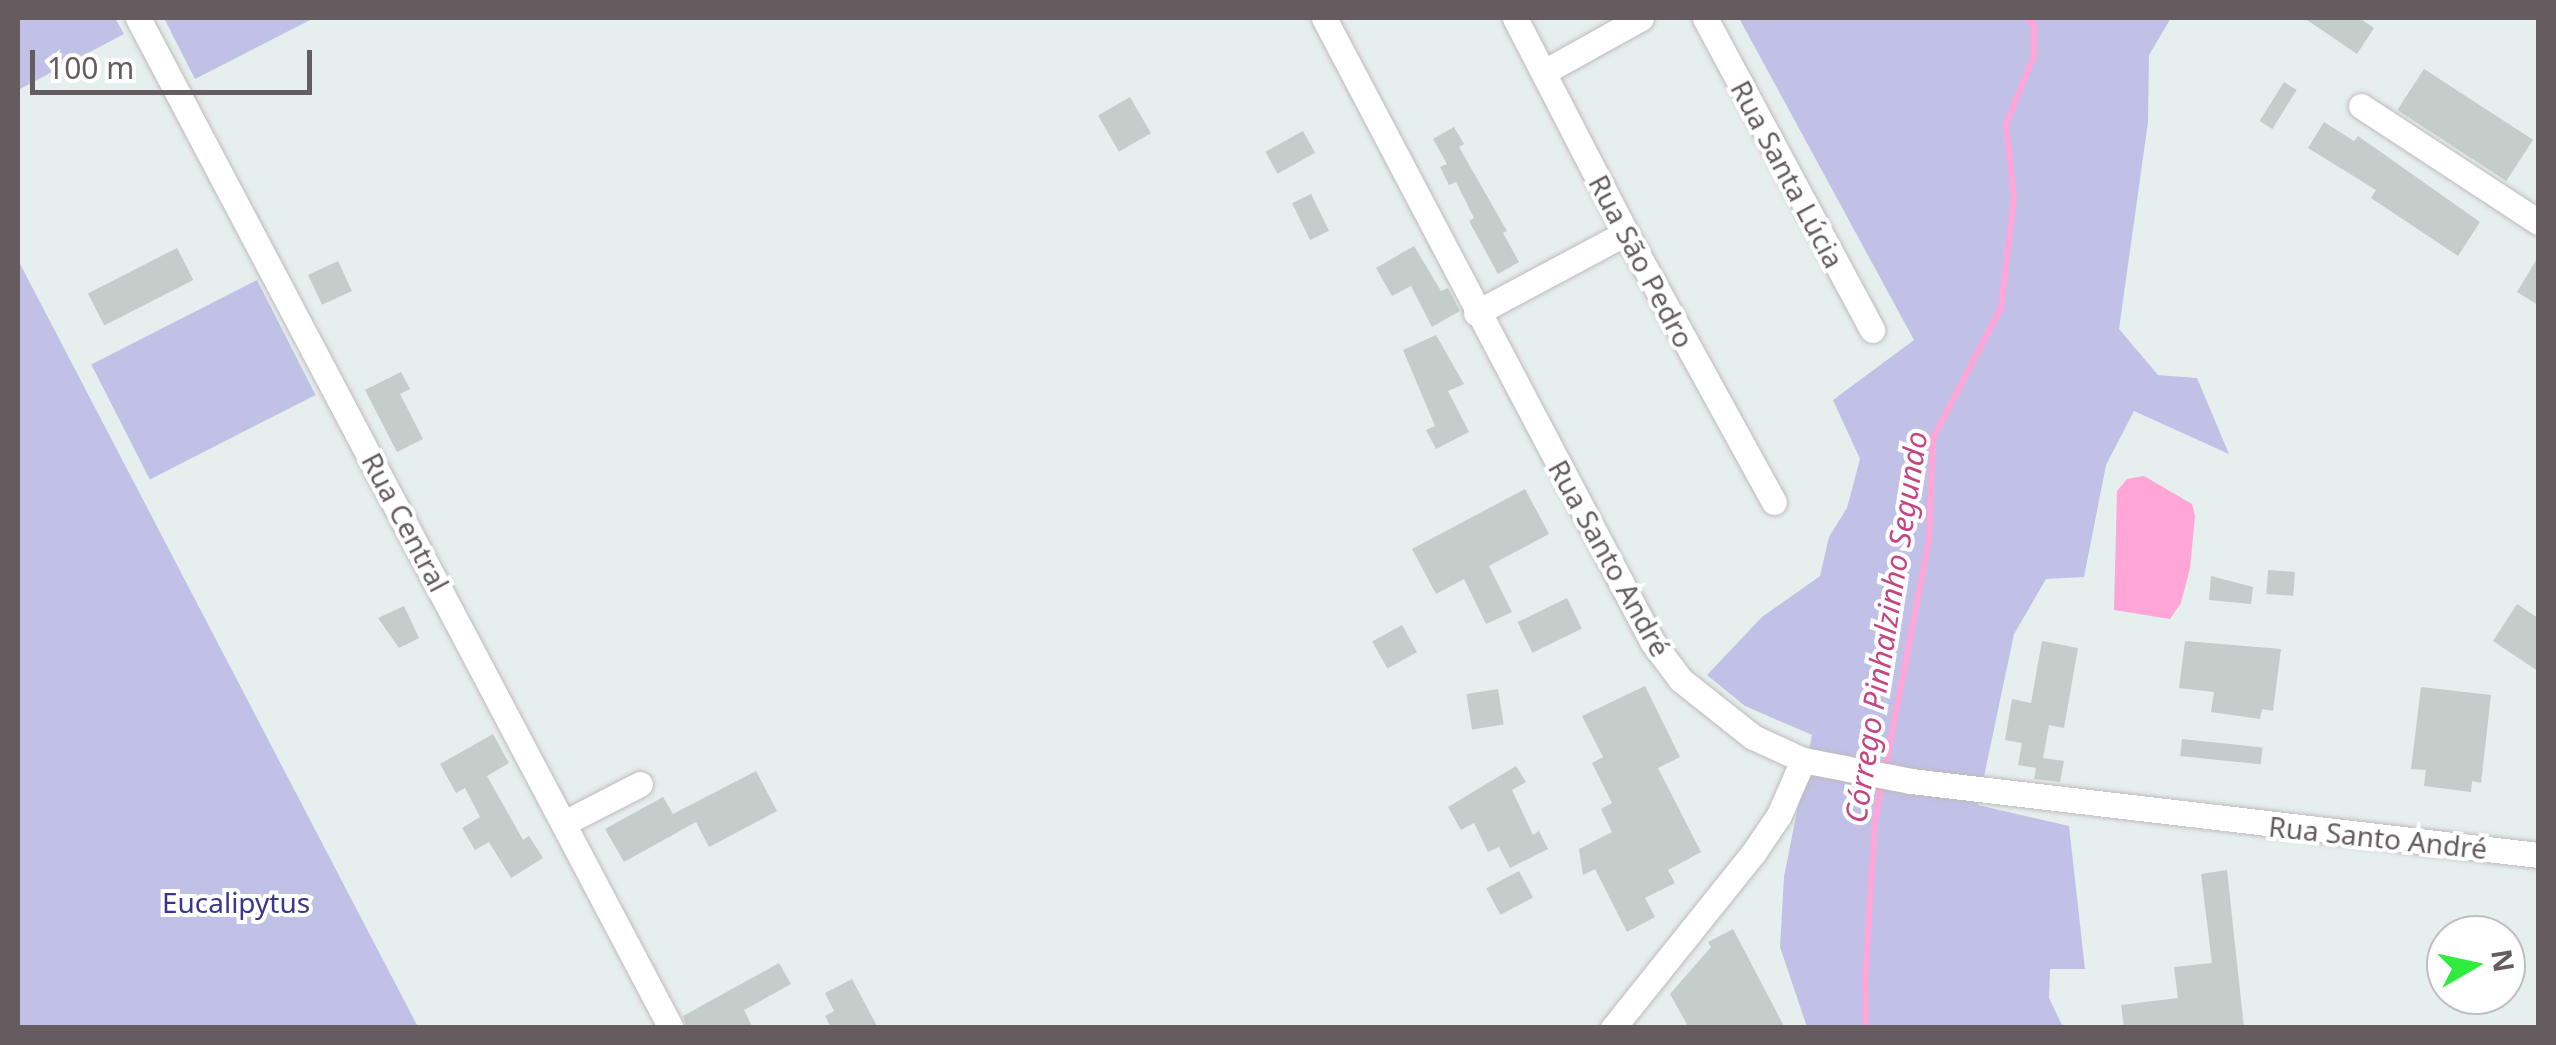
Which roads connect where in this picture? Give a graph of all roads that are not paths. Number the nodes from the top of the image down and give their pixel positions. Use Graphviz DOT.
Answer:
graph roads {
  1 [pos="138,18"];
  2 [pos="1324,18"];
  3 [pos="1516,18"];
  4 [pos="1641,18"];
  5 [pos="1705,18"];
  6 [pos="1544,72"];
  7 [pos="2361,106"];
  8 [pos="2538,222"];
  9 [pos="1626,233"];
  10 [pos="1476,313"];
  11 [pos="1872,330"];
  12 [pos="1774,502"];
  13 [pos="1803,760"];
  14 [pos="640,784"];
  15 [pos="566,822"];
  16 [pos="2538,855"];
  17 [pos="671,1028"];
  18 [pos="1614,1028"];
  1 -- 15 [label="street, Rua Central"];
  2 -- 10 [label="street, Rua Santo André"];
  3 -- 6 [label="street, Rua São Pedro"];
  4 -- 6 [label="street"];
  5 -- 11 [label="street, Rua Santa Lúcia"];
  6 -- 9 [label="street, Rua São Pedro"];
  7 -- 8 [label="street"];
  9 -- 10 [label="street"];
  9 -- 12 [label="street, Rua São Pedro"];
  10 -- 13 [label="street, Rua Santo André"];
  13 -- 16 [label="street, Rua Santo André"];
  13 -- 18 [label="street"];
  14 -- 15 [label="street"];
  15 -- 17 [label="street, Rua Central"];
}
